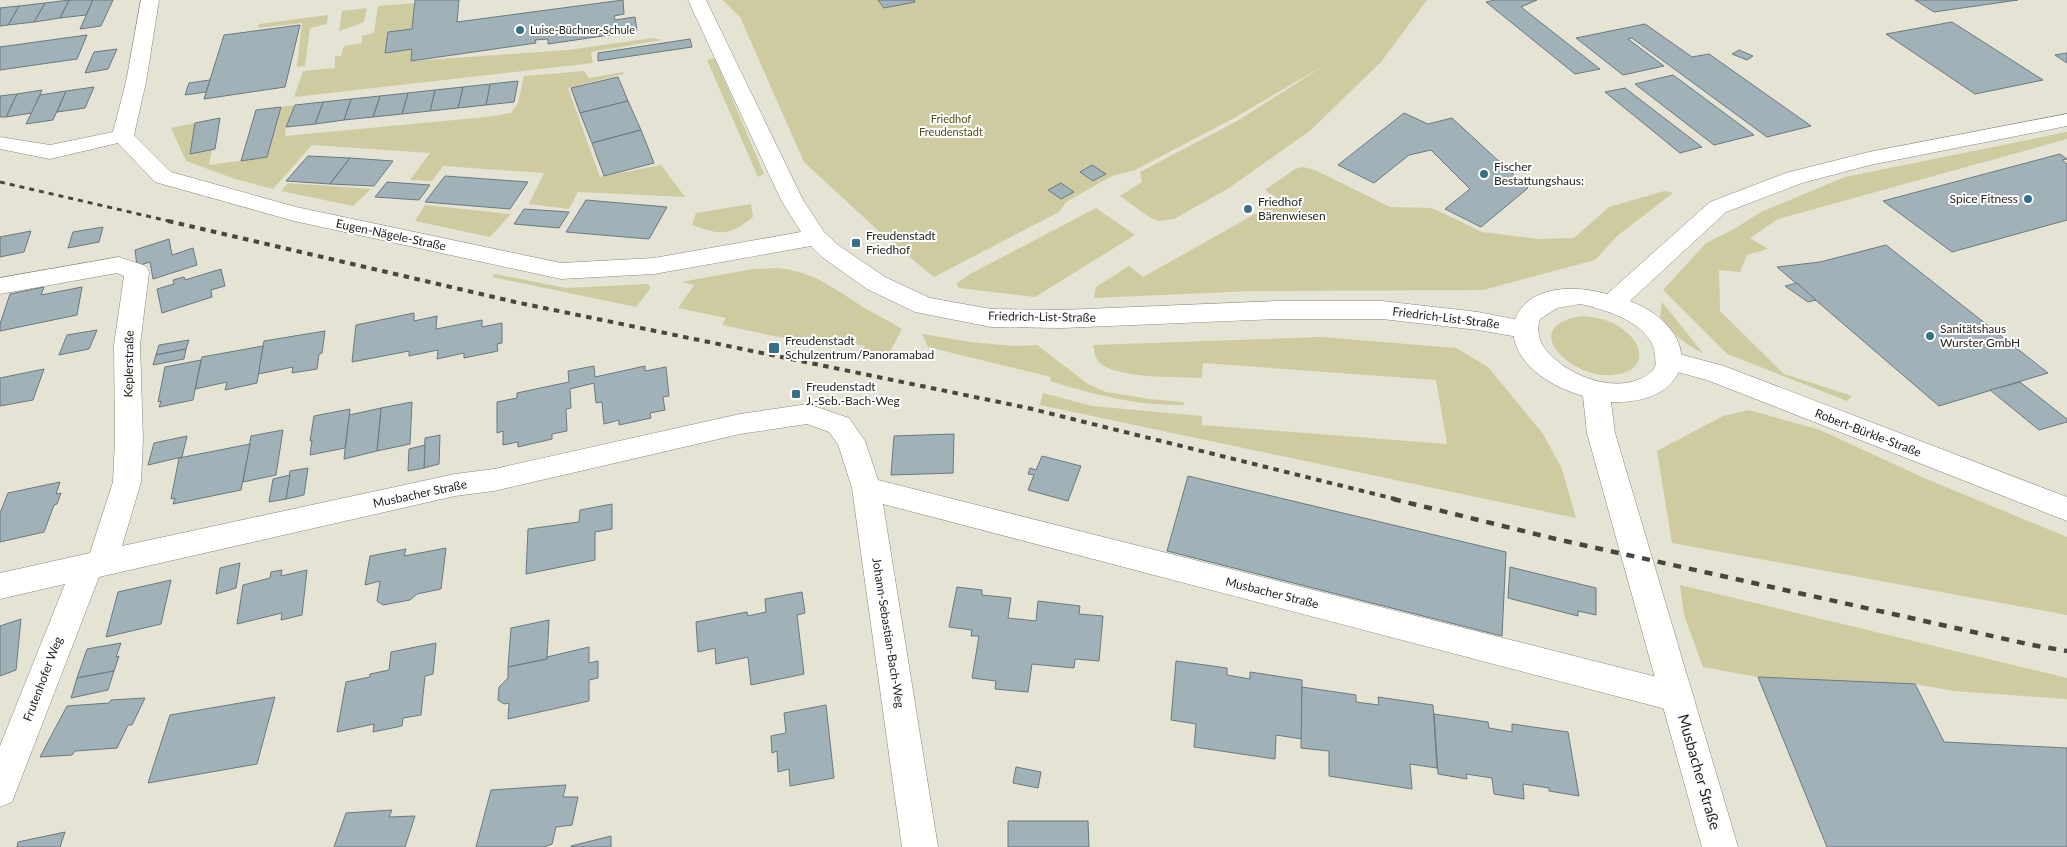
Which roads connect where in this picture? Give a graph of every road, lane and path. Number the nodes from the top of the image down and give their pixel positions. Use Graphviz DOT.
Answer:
graph roads {
  1 [pos="150,0"];
  2 [pos="696,0"];
  3 [pos="2067,120"];
  4 [pos="123,136"];
  5 [pos="0,143"];
  6 [pos="816,237"];
  7 [pos="0,286"];
  8 [pos="1613,304"];
  9 [pos="1524,329"];
  10 [pos="1668,360"];
  11 [pos="1596,390"];
  12 [pos="839,425"];
  13 [pos="866,488"];
  14 [pos="2067,509"];
  15 [pos="94,566"];
  16 [pos="0,586"];
  17 [pos="1678,697"];
  18 [pos="0,790"];
  19 [pos="920,847"];
  20 [pos="1720,847"];
  1 -- 4 [label="street"];
  2 -- 6 [label="street, Friedrich-List-Straße"];
  3 -- 8 [label="street"];
  4 -- 5 [label="street"];
  4 -- 6 [label="street, Eugen-Nägele-Straße"];
  6 -- 9 [label="street, Friedrich-List-Straße"];
  7 -- 15 [label="street, Keplerstraße"];
  8 -- 9 [label="street"];
  8 -- 10 [label="street"];
  9 -- 11 [label="street"];
  10 -- 11 [label="street"];
  10 -- 14 [label="street, Robert-Bürkle-Straße"];
  11 -- 17 [label="street, Musbacher Straße"];
  12 -- 13 [label="street, Johann-Sebastian-Bach-Weg"];
  12 -- 15 [label="street, Musbacher Straße"];
  13 -- 17 [label="street, Musbacher Straße"];
  13 -- 19 [label="street, Johann-Sebastian-Bach-Weg"];
  15 -- 16 [label="street, Musbacher Straße"];
  15 -- 18 [label="street, Frutenhofer Weg"];
  17 -- 20 [label="street, Musbacher Straße"];
}
